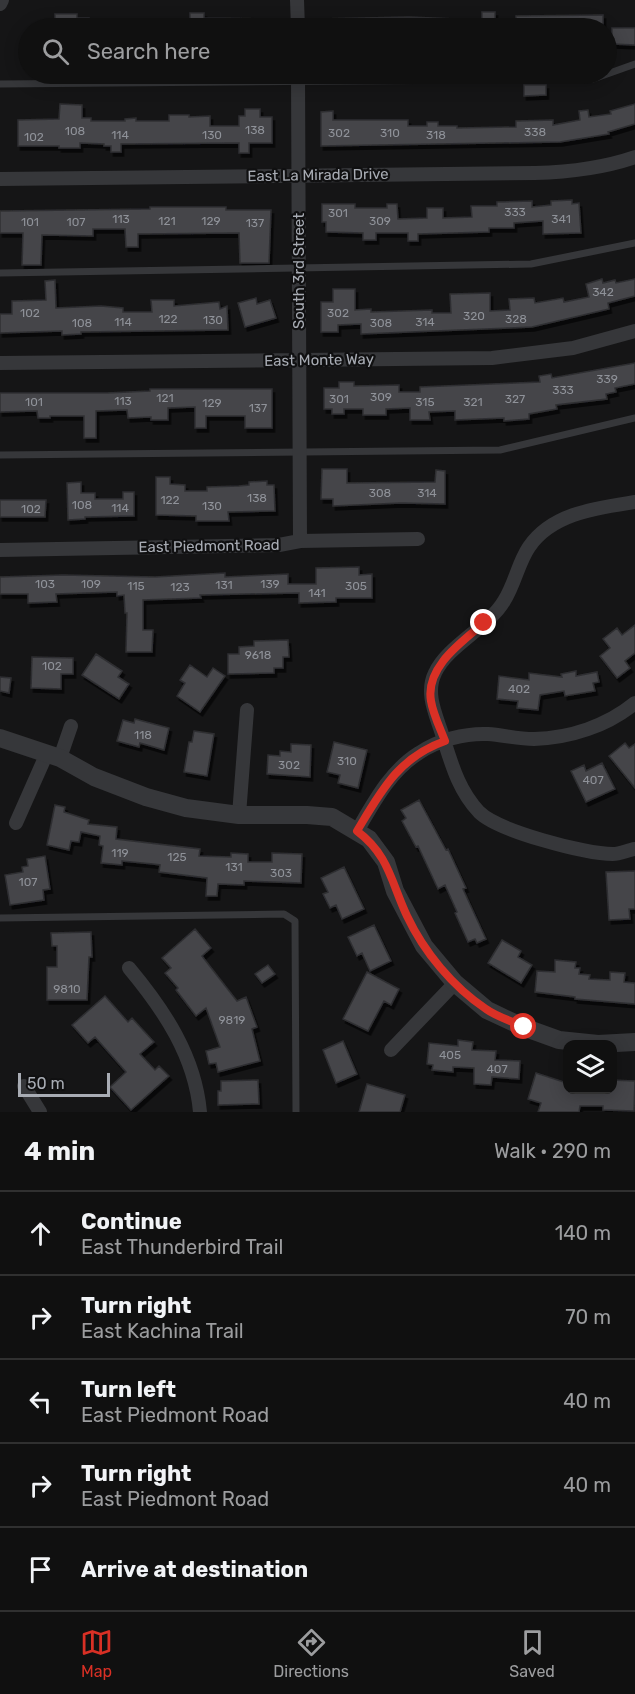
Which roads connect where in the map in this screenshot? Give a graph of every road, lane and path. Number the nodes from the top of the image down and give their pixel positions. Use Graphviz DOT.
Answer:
graph roads {
  1 [pos="2,0"];
  2 [pos="297,0"];
  3 [pos="0,4"];
  4 [pos="298,18"];
  5 [pos="635,64"];
  6 [pos="617,70"];
  7 [pos="0,84"];
  8 [pos="18,84"];
  9 [pos="298,84"];
  10 [pos="635,157"];
  11 [pos="298,175"];
  12 [pos="0,179"];
  13 [pos="635,243"];
  14 [pos="299,269"];
  15 [pos="0,273"];
  16 [pos="635,331"];
  17 [pos="299,360"];
  18 [pos="0,363"];
  19 [pos="635,418"];
  20 [pos="300,452"];
  21 [pos="0,454"];
  22 [pos="635,502"];
  23 [pos="418,539"];
  24 [pos="300,541"];
  25 [pos="0,550"];
  26 [pos="635,703"];
  27 [pos="247,710"];
  28 [pos="72,726"];
  29 [pos="0,738"];
  30 [pos="445,741"];
  31 [pos="53,756"];
  32 [pos="239,815"];
  33 [pos="16,823"];
  34 [pos="357,831"];
  35 [pos="635,849"];
  36 [pos="0,918"];
  37 [pos="129,968"];
  38 [pos="455,983"];
  39 [pos="635,1042"];
  40 [pos="391,1050"];
  41 [pos="24,1086"];
  42 [pos="40,1112"];
  43 [pos="200,1112"];
  44 [pos="296,1112"];
  1 -- 3 [label="street"];
  2 -- 4 [label="street"];
  5 -- 6 [label="lane"];
  7 -- 8 [label="lane"];
  9 -- 11 [label="street, South 3rd Street"];
  10 -- 11 [label="street, East La Mirada Drive"];
  11 -- 12 [label="street, East La Mirada Drive"];
  11 -- 14 [label="street, South 3rd Street"];
  13 -- 14 [label="lane"];
  14 -- 15 [label="lane"];
  14 -- 17 [label="street, South 3rd Street"];
  16 -- 17 [label="street, East Monte Way"];
  17 -- 18 [label="street, East Monte Way"];
  17 -- 20 [label="street, South 3rd Street"];
  19 -- 20 [label="lane"];
  20 -- 21 [label="lane"];
  20 -- 24 [label="street, South 3rd Street"];
  22 -- 30 [label="street"];
  23 -- 24 [label="street, East Piedmont Road"];
  24 -- 25 [label="street, East Piedmont Road"];
  26 -- 30 [label="street"];
  27 -- 32 [label="street"];
  28 -- 31 [label="street"];
  29 -- 31 [label="street"];
  30 -- 34 [label="street"];
  30 -- 35 [label="street"];
  31 -- 32 [label="street"];
  31 -- 33 [label="street"];
  32 -- 34 [label="street"];
  34 -- 38 [label="street"];
  36 -- 44 [label="lane"];
  37 -- 43 [label="street"];
  38 -- 39 [label="street"];
  38 -- 40 [label="street"];
  41 -- 42 [label="street"];
}
